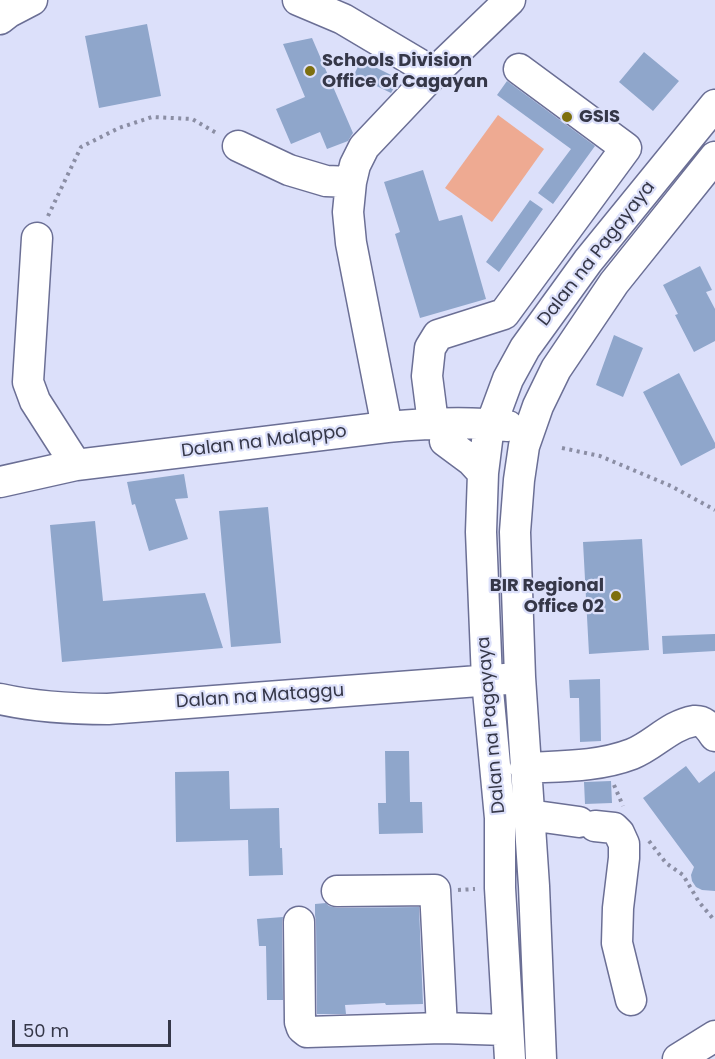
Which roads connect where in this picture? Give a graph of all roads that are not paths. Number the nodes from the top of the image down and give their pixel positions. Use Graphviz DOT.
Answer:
graph roads {
  1 [pos="32,0"];
  2 [pos="298,0"];
  3 [pos="510,0"];
  4 [pos="0,19"];
  5 [pos="519,69"];
  6 [pos="434,73"];
  7 [pos="715,105"];
  8 [pos="238,146"];
  9 [pos="715,157"];
  10 [pos="351,182"];
  11 [pos="37,238"];
  12 [pos="508,379"];
  13 [pos="387,427"];
  14 [pos="438,429"];
  15 [pos="488,433"];
  16 [pos="527,438"];
  17 [pos="76,465"];
  18 [pos="483,473"];
  19 [pos="0,482"];
  20 [pos="0,500"];
  21 [pos="520,677"];
  22 [pos="487,680"];
  23 [pos="0,699"];
  24 [pos="715,736"];
  25 [pos="525,768"];
  26 [pos="529,815"];
  27 [pos="337,891"];
  28 [pos="298,922"];
  29 [pos="631,1000"];
  30 [pos="442,1028"];
  31 [pos="507,1030"];
  32 [pos="715,1036"];
  33 [pos="510,1059"];
  34 [pos="541,1059"];
  35 [pos="678,1059"];
  1 -- 4 [label="street"];
  2 -- 6 [label="street"];
  3 -- 6 [label="street"];
  5 -- 14 [label="street"];
  6 -- 10 [label="street"];
  7 -- 12 [label="street, Dalan na Pagayaya"];
  8 -- 10 [label="street"];
  9 -- 16 [label="street, Dalan na Pagayaya"];
  10 -- 13 [label="street"];
  11 -- 17 [label="street"];
  12 -- 14 [label="street"];
  12 -- 15 [label="street, Dalan na Pagayaya"];
  13 -- 14 [label="street, Dalan na Malappo"];
  13 -- 17 [label="street, Dalan na Malappo"];
  14 -- 15 [label="street, Dalan na Malappo"];
  14 -- 18 [label="street"];
  14 -- 20 [label="street, Dalan na Malappo"];
  15 -- 16 [label="street, Dalan na Malappo"];
  15 -- 18 [label="street, Dalan na Pagayaya"];
  16 -- 21 [label="street, Dalan na Pagayaya"];
  17 -- 19 [label="street, Dalan na Malappo"];
  18 -- 22 [label="street, Dalan na Pagayaya"];
  21 -- 22 [label="street, Dalan na Mataggu"];
  21 -- 25 [label="street, Dalan na Pagayaya"];
  22 -- 23 [label="street, Dalan na Mataggu"];
  22 -- 31 [label="street, Dalan na Pagayaya"];
  24 -- 25 [label="street"];
  25 -- 26 [label="street, Dalan na Pagayaya"];
  26 -- 29 [label="street"];
  26 -- 34 [label="street, Dalan na Pagayaya"];
  27 -- 30 [label="street"];
  28 -- 30 [label="street"];
  30 -- 31 [label="street"];
  31 -- 33 [label="street, Dalan na Pagayaya"];
  32 -- 35 [label="street"];
}
